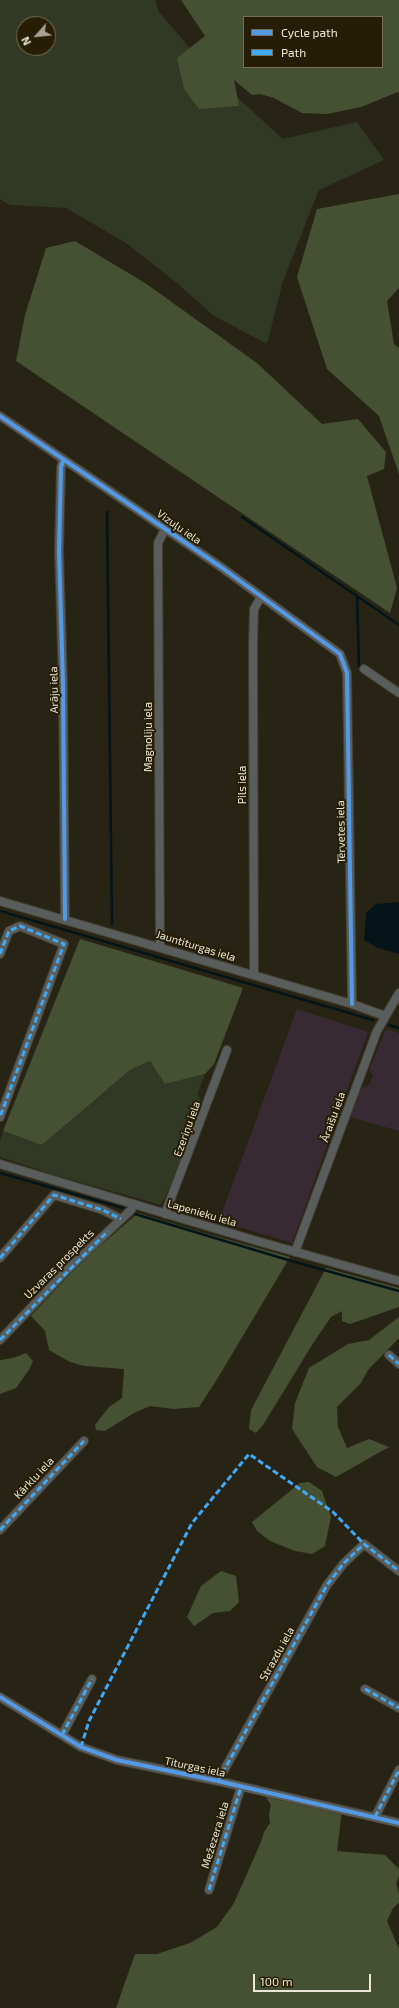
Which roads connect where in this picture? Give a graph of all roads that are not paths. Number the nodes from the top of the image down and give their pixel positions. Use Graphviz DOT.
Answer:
graph roads {
  1 [pos="0,416"];
  2 [pos="63,461"];
  3 [pos="165,529"];
  4 [pos="261,596"];
  5 [pos="343,660"];
  6 [pos="364,669"];
  7 [pos="399,693"];
  8 [pos="0,901"];
  9 [pos="65,919"];
  10 [pos="160,947"];
  11 [pos="0,954"];
  12 [pos="254,975"];
  13 [pos="399,994"];
  14 [pos="352,1004"];
  15 [pos="386,1016"];
  16 [pos="227,1050"];
  17 [pos="0,1116"];
  18 [pos="0,1164"];
  19 [pos="134,1204"];
  20 [pos="165,1214"];
  21 [pos="121,1219"];
  22 [pos="295,1252"];
  23 [pos="0,1258"];
  24 [pos="399,1281"];
  25 [pos="0,1340"];
  26 [pos="389,1355"];
  27 [pos="399,1364"];
  28 [pos="84,1441"];
  29 [pos="0,1530"];
  30 [pos="399,1571"];
  31 [pos="92,1679"];
  32 [pos="365,1689"];
  33 [pos="0,1698"];
  34 [pos="399,1708"];
  35 [pos="62,1735"];
  36 [pos="399,1770"];
  37 [pos="218,1781"];
  38 [pos="241,1787"];
  39 [pos="375,1817"];
  40 [pos="399,1824"];
  41 [pos="209,1890"];
  1 -- 2 [label="street, Vizuļu iela"];
  2 -- 3 [label="street, Vizuļu iela"];
  2 -- 9 [label="street, Arāju iela"];
  3 -- 4 [label="street, Vizuļu iela"];
  3 -- 10 [label="street, Magnoliju iela"];
  4 -- 5 [label="street, Vizuļu iela"];
  4 -- 12 [label="street, Pils iela"];
  5 -- 14 [label="street, Tērvetes iela"];
  6 -- 7 [label="street"];
  8 -- 9 [label="street, Jauntiturgas iela"];
  9 -- 10 [label="street, Jauntiturgas iela"];
  10 -- 12 [label="street, Jauntiturgas iela"];
  11 -- 17 [label="street"];
  12 -- 14 [label="street, Jauntiturgas iela"];
  13 -- 15 [label="street, Āraišu iela"];
  14 -- 15 [label="street, Jauntiturgas iela"];
  15 -- 22 [label="street, Āraišu iela"];
  16 -- 20 [label="street, Ezeriņu iela"];
  18 -- 19 [label="street, Lapenieku iela"];
  19 -- 20 [label="street, Lapenieku iela"];
  19 -- 21 [label="street, Uzvaras prospekts"];
  20 -- 22 [label="street, Lapenieku iela"];
  21 -- 23 [label="street"];
  21 -- 25 [label="street, Uzvaras prospekts"];
  22 -- 24 [label="street, Lapenieku iela"];
  26 -- 27 [label="street"];
  28 -- 29 [label="street, Kārklu iela"];
  30 -- 37 [label="street, Strazdu iela"];
  31 -- 35 [label="street"];
  32 -- 34 [label="street"];
  33 -- 35 [label="street, Titurgas iela"];
  35 -- 37 [label="street, Titurgas iela"];
  36 -- 39 [label="street"];
  37 -- 38 [label="street, Titurgas iela"];
  38 -- 39 [label="street, Titurgas iela"];
  38 -- 41 [label="street, Mežezera iela"];
  39 -- 40 [label="street, Titurgas iela"];
}
